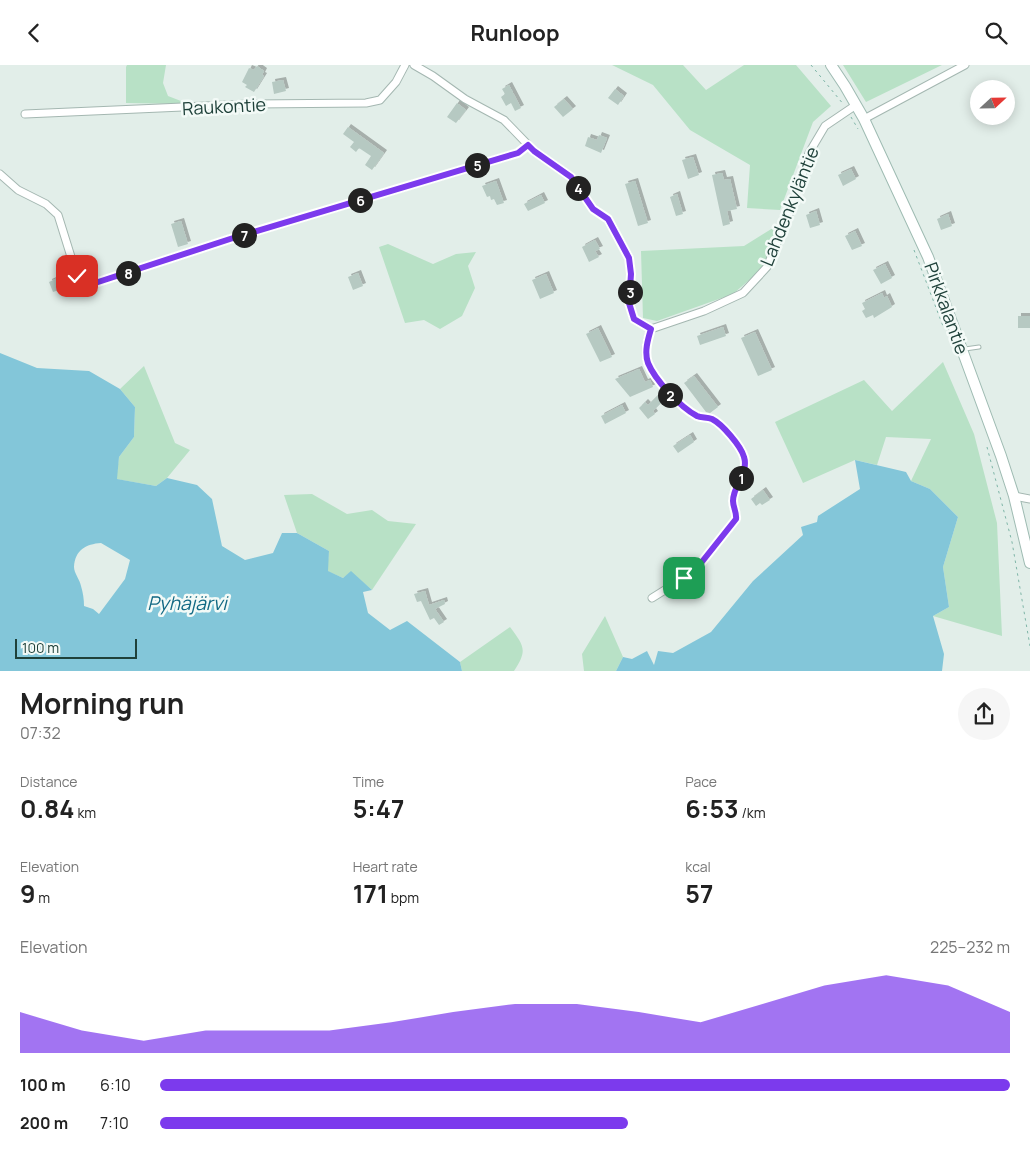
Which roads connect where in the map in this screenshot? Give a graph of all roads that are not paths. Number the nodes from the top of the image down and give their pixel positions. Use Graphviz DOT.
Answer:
graph roads {
  1 [pos="405,65"];
  2 [pos="414,65"];
  3 [pos="831,65"];
  4 [pos="965,65"];
  5 [pos="852,107"];
  6 [pos="25,114"];
  7 [pos="864,119"];
  8 [pos="528,145"];
  9 [pos="0,174"];
  10 [pos="651,329"];
  11 [pos="979,347"];
  12 [pos="962,350"];
  13 [pos="1014,496"];
  14 [pos="1030,499"];
  15 [pos="1030,563"];
  16 [pos="652,597"];
  1 -- 6 [label="street, Raukontie"];
  2 -- 8 [label="street"];
  3 -- 5 [label="street, Pirkkalantie"];
  4 -- 7 [label="street"];
  5 -- 7 [label="street, Pirkkalantie"];
  5 -- 10 [label="street, Lahdenkyläntie"];
  7 -- 12 [label="street, Pirkkalantie"];
  8 -- 9 [label="street"];
  8 -- 10 [label="street"];
  10 -- 16 [label="street"];
  11 -- 12 [label="lane"];
  12 -- 13 [label="street, Pirkkalantie"];
  13 -- 14 [label="street"];
  13 -- 15 [label="street, Pirkkalantie"];
}
